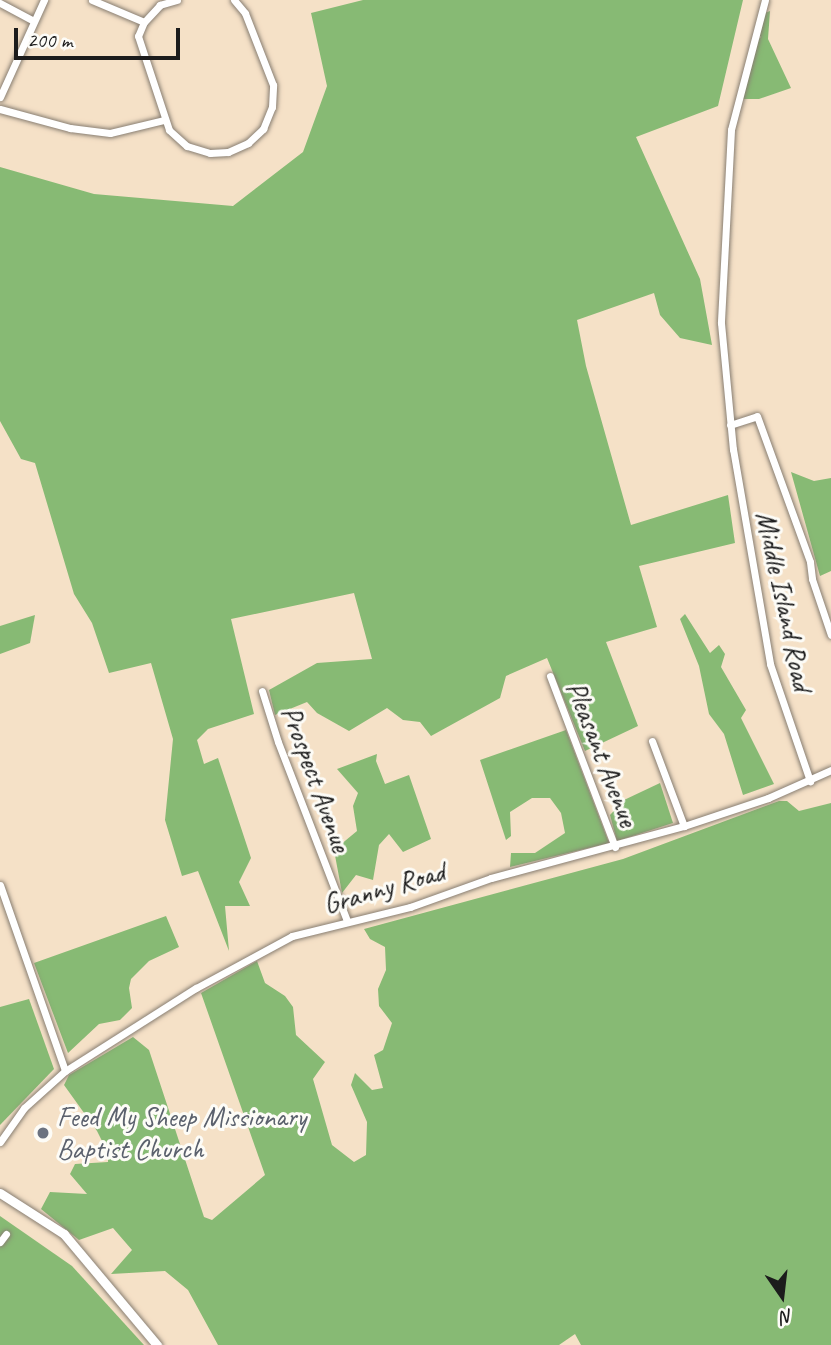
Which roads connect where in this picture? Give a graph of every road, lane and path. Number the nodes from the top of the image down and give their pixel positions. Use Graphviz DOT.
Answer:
graph roads {
  1 [pos="44,0"];
  2 [pos="92,0"];
  3 [pos="177,0"];
  4 [pos="234,0"];
  5 [pos="765,0"];
  6 [pos="0,3"];
  7 [pos="34,21"];
  8 [pos="144,22"];
  9 [pos="0,97"];
  10 [pos="0,109"];
  11 [pos="163,120"];
  12 [pos="730,425"];
  13 [pos="831,635"];
  14 [pos="550,676"];
  15 [pos="262,691"];
  16 [pos="652,741"];
  17 [pos="831,771"];
  18 [pos="810,781"];
  19 [pos="684,826"];
  20 [pos="615,847"];
  21 [pos="0,886"];
  22 [pos="347,921"];
  23 [pos="65,1071"];
  24 [pos="0,1142"];
  25 [pos="0,1193"];
  26 [pos="6,1234"];
  27 [pos="0,1242"];
  28 [pos="157,1345"];
  1 -- 7 [label="street"];
  2 -- 8 [label="street"];
  3 -- 8 [label="street"];
  4 -- 11 [label="street"];
  5 -- 12 [label="street, Middle Island Road"];
  6 -- 7 [label="street"];
  7 -- 9 [label="street"];
  8 -- 11 [label="street"];
  10 -- 11 [label="street"];
  12 -- 13 [label="street"];
  12 -- 18 [label="street, Middle Island Road"];
  14 -- 20 [label="street, Pleasant Avenue"];
  15 -- 22 [label="street, Prospect Avenue"];
  16 -- 19 [label="street"];
  17 -- 18 [label="street, Granny Road"];
  18 -- 19 [label="street, Granny Road"];
  19 -- 20 [label="street, Granny Road"];
  20 -- 22 [label="street, Granny Road"];
  21 -- 23 [label="street"];
  22 -- 23 [label="street, Granny Road"];
  23 -- 24 [label="street, Granny Road"];
  25 -- 28 [label="main road"];
  26 -- 27 [label="street"];
}
